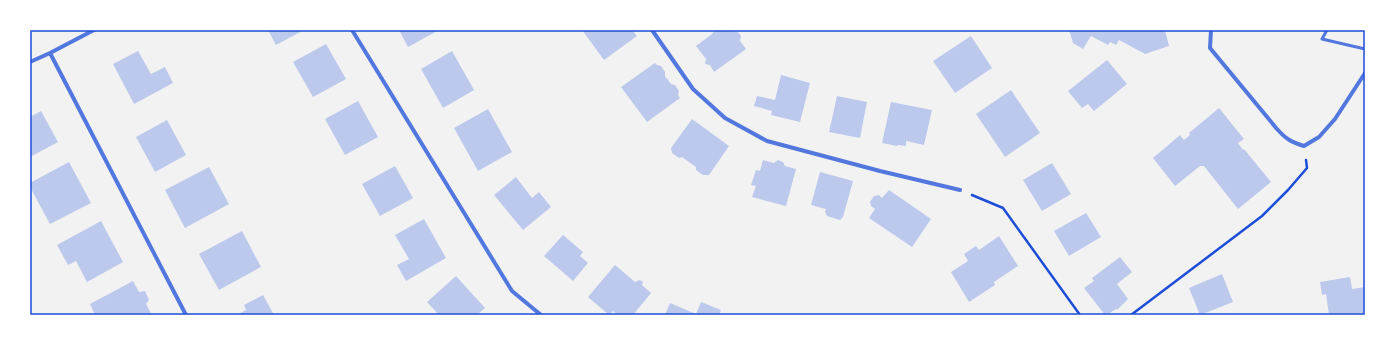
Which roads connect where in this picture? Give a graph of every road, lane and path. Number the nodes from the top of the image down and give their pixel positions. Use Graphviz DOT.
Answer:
graph roads {
  1 [pos="94,30"];
  2 [pos="352,30"];
  3 [pos="652,30"];
  4 [pos="1211,30"];
  5 [pos="1327,30"];
  6 [pos="1365,49"];
  7 [pos="50,53"];
  8 [pos="30,62"];
  9 [pos="1365,74"];
  10 [pos="1304,146"];
  11 [pos="960,190"];
  12 [pos="186,315"];
  13 [pos="541,315"];
  14 [pos="1080,315"];
  15 [pos="1131,315"];
  1 -- 7 [label="street"];
  2 -- 13 [label="street"];
  3 -- 11 [label="street"];
  4 -- 10 [label="street"];
  5 -- 6 [label="lane"];
  7 -- 8 [label="street"];
  7 -- 12 [label="street"];
  9 -- 10 [label="street"];
  10 -- 15 [label="path"];
  11 -- 14 [label="path"];
}
